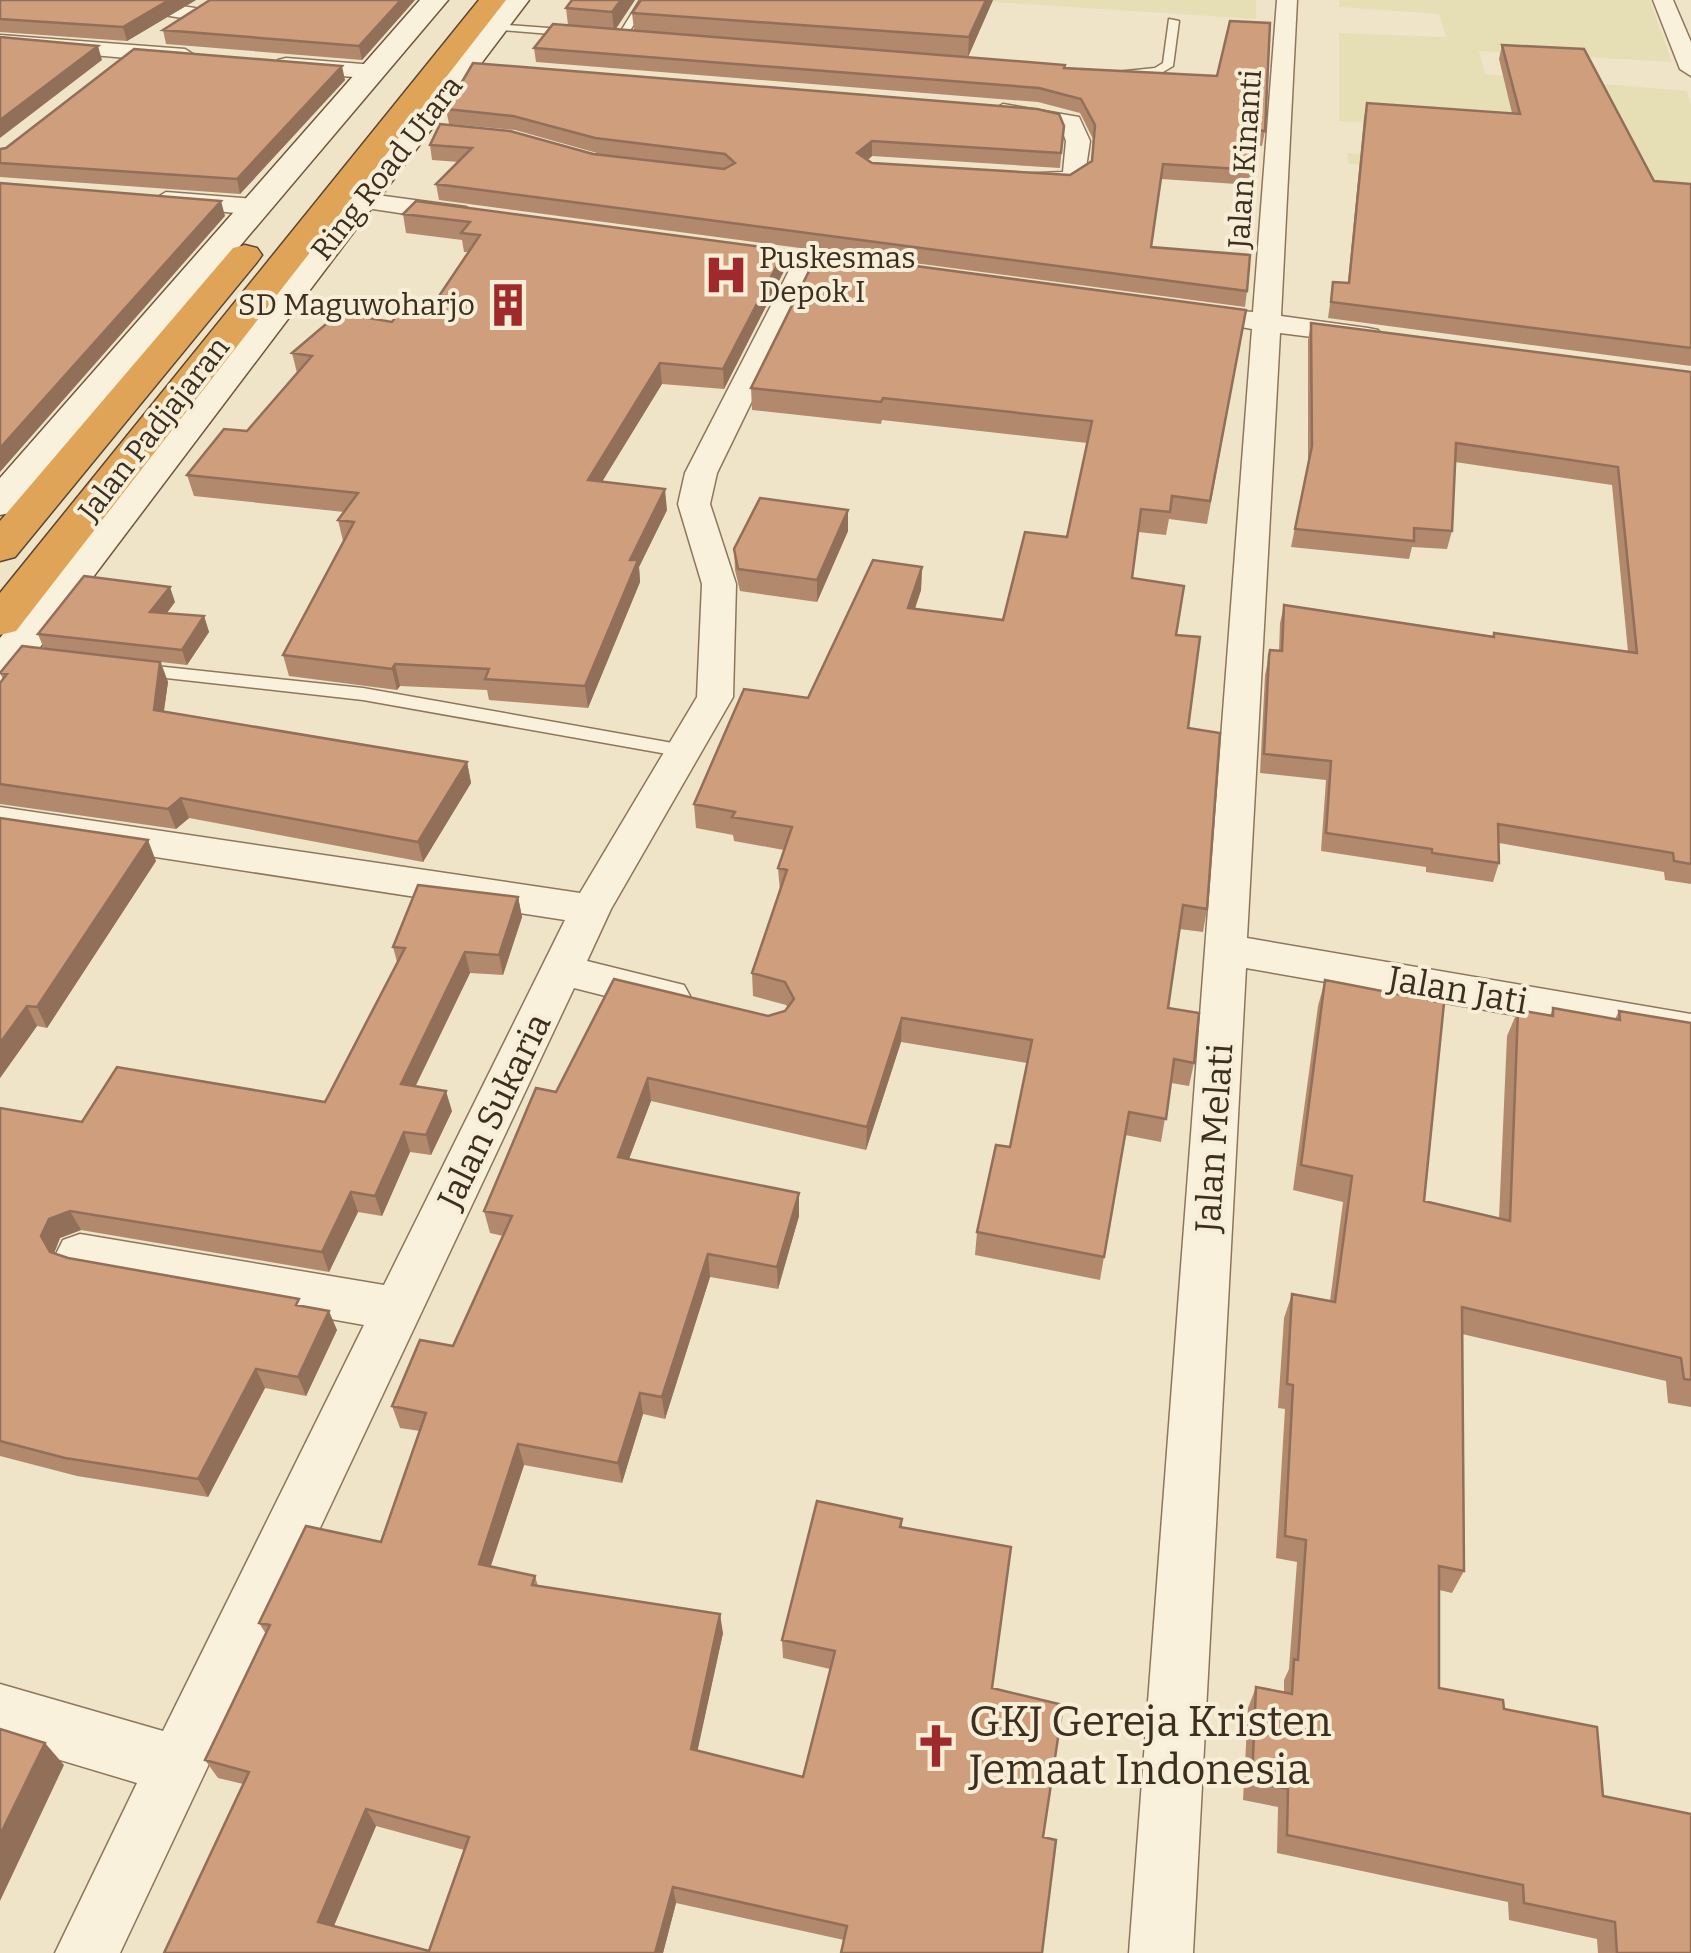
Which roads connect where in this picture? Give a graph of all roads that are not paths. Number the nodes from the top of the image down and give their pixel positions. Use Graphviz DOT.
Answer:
graph roads {
  1 [pos="218,0"];
  2 [pos="435,0"];
  3 [pos="646,0"];
  4 [pos="1288,0"];
  5 [pos="1664,0"];
  6 [pos="139,6"];
  7 [pos="487,10"];
  8 [pos="196,14"];
  9 [pos="1173,20"];
  10 [pos="587,34"];
  11 [pos="603,36"];
  12 [pos="620,37"];
  13 [pos="638,41"];
  14 [pos="0,42"];
  15 [pos="132,52"];
  16 [pos="209,58"];
  17 [pos="266,63"];
  18 [pos="1691,69"];
  19 [pos="105,72"];
  20 [pos="375,72"];
  21 [pos="1101,74"];
  22 [pos="977,109"];
  23 [pos="999,177"];
  24 [pos="136,198"];
  25 [pos="362,201"];
  26 [pos="255,207"];
  27 [pos="497,219"];
  28 [pos="806,261"];
  29 [pos="284,283"];
  30 [pos="1209,315"];
  31 [pos="1267,323"];
  32 [pos="1402,340"];
  33 [pos="142,358"];
  34 [pos="0,503"];
  35 [pos="0,548"];
  36 [pos="10,652"];
  37 [pos="108,667"];
  38 [pos="684,751"];
  39 [pos="0,820"];
  40 [pos="590,909"];
  41 [pos="1226,949"];
  42 [pos="562,970"];
  43 [pos="713,1006"];
  44 [pos="1691,1030"];
  45 [pos="80,1254"];
  46 [pos="397,1309"];
  47 [pos="0,1713"];
  48 [pos="176,1764"];
  49 [pos="87,1953"];
  50 [pos="1161,1953"];
  1 -- 8 [label="street"];
  2 -- 20 [label="street, Ring Road Utara"];
  3 -- 12 [label="lane"];
  4 -- 31 [label="street, Jalan Kinanti"];
  5 -- 18 [label="street"];
  6 -- 8 [label="street"];
  7 -- 10 [label="lane"];
  7 -- 25 [label="street, Ring Road Utara"];
  7 -- 29 [label="highway"];
  7 -- 33 [label="highway, Jalan Padjajaran"];
  8 -- 15 [label="street"];
  9 -- 21 [label="lane"];
  11 -- 12 [label="lane"];
  12 -- 13 [label="lane"];
  14 -- 15 [label="street"];
  15 -- 16 [label="street"];
  15 -- 19 [label="street"];
  17 -- 20 [label="street"];
  20 -- 26 [label="street, Ring Road Utara"];
  22 -- 23 [label="street"];
  24 -- 26 [label="street"];
  25 -- 27 [label="street"];
  25 -- 29 [label="street, Ring Road Utara"];
  26 -- 33 [label="street, Ring Road Utara"];
  28 -- 38 [label="street, Jalan Sukaria"];
  29 -- 36 [label="street, Ring Road Utara"];
  30 -- 31 [label="street"];
  31 -- 32 [label="street"];
  31 -- 41 [label="street, Jalan Melati"];
  33 -- 34 [label="street, Ring Road Utara"];
  33 -- 35 [label="highway, Jalan Padjajaran"];
  37 -- 38 [label="lane"];
  38 -- 40 [label="street, Jalan Sukaria"];
  39 -- 40 [label="street"];
  40 -- 42 [label="street, Jalan Sukaria"];
  41 -- 44 [label="street, Jalan Jati"];
  41 -- 50 [label="street, Jalan Melati"];
  42 -- 43 [label="street"];
  42 -- 46 [label="street, Jalan Sukaria"];
  45 -- 46 [label="street"];
  46 -- 48 [label="street, Jalan Sukaria"];
  47 -- 48 [label="street"];
  48 -- 49 [label="street, Jalan Sukaria"];
}
